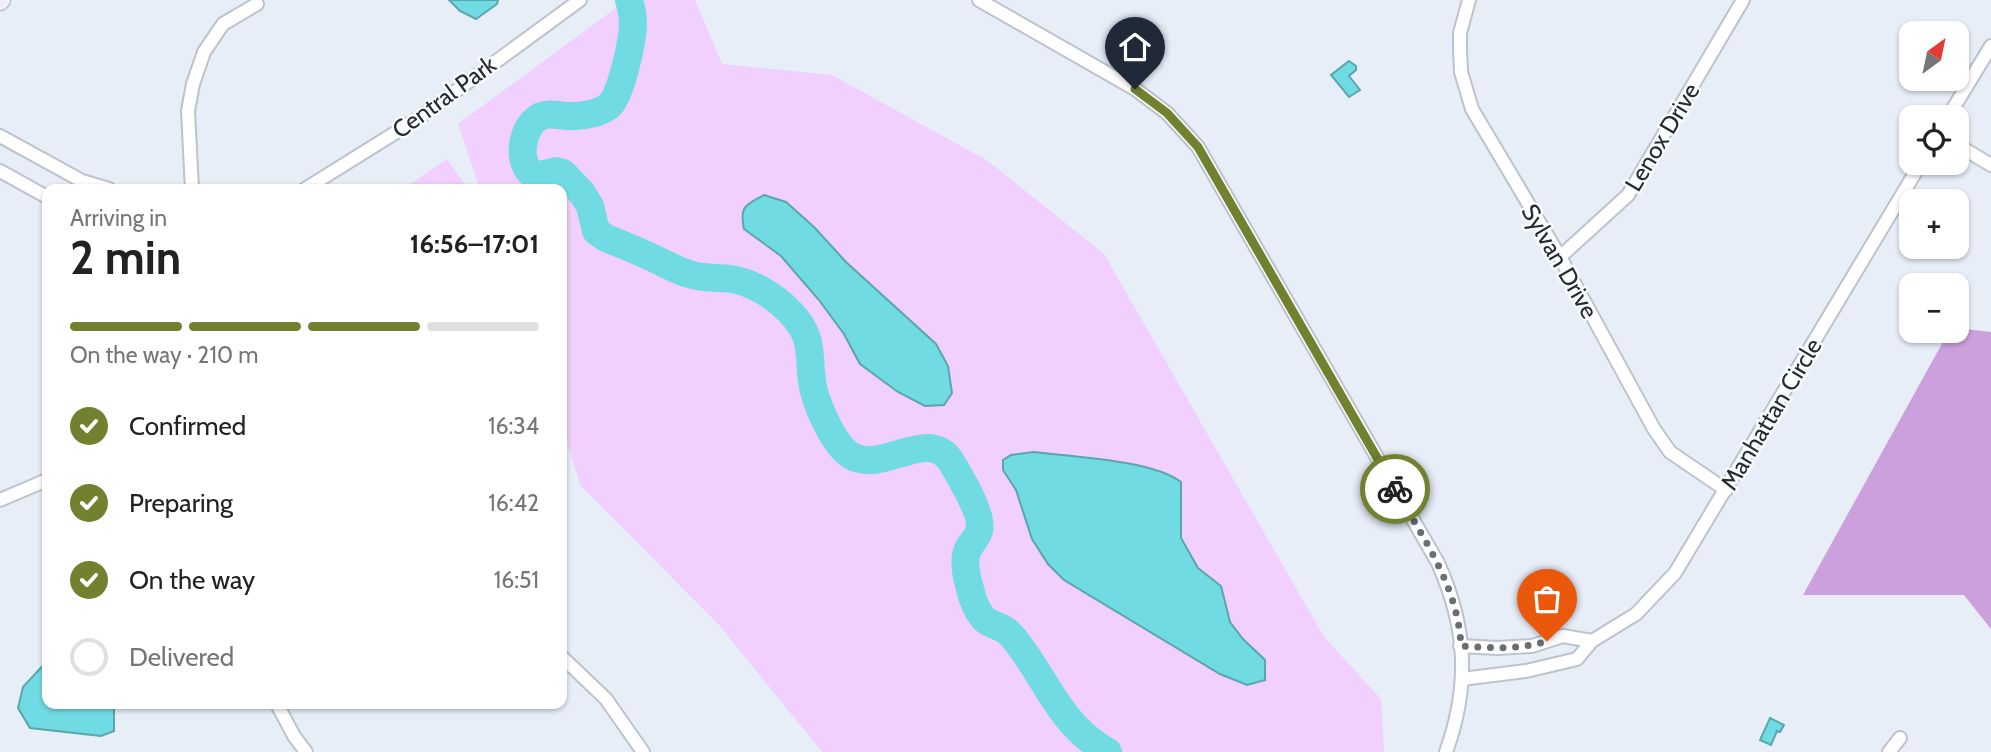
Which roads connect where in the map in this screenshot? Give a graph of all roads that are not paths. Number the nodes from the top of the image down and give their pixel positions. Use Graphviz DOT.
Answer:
graph roads {
  1 [pos="580,0"];
  2 [pos="979,0"];
  3 [pos="1469,0"];
  4 [pos="1743,0"];
  5 [pos="257,4"];
  6 [pos="1991,46"];
  7 [pos="1955,105"];
  8 [pos="0,136"];
  9 [pos="1969,152"];
  10 [pos="1991,165"];
  11 [pos="0,171"];
  12 [pos="1914,175"];
  13 [pos="92,184"];
  14 [pos="192,184"];
  15 [pos="313,184"];
  16 [pos="42,194"];
  17 [pos="1560,257"];
  18 [pos="42,482"];
  19 [pos="1726,490"];
  20 [pos="0,500"];
  21 [pos="1592,642"];
  22 [pos="1461,646"];
  23 [pos="567,662"];
  24 [pos="1462,679"];
  25 [pos="279,709"];
  26 [pos="1900,738"];
  27 [pos="306,752"];
  28 [pos="643,752"];
  29 [pos="1446,752"];
  30 [pos="1889,752"];
  1 -- 15 [label="street, Central Park"];
  2 -- 22 [label="street"];
  3 -- 17 [label="street, Sylvan Drive"];
  4 -- 17 [label="street, Lenox Drive"];
  5 -- 14 [label="street"];
  6 -- 7 [label="street"];
  8 -- 13 [label="street"];
  9 -- 10 [label="street"];
  11 -- 16 [label="street"];
  12 -- 19 [label="street, Manhattan Circle"];
  17 -- 19 [label="street, Sylvan Drive"];
  18 -- 20 [label="street"];
  19 -- 21 [label="street, Manhattan Circle"];
  21 -- 22 [label="street"];
  21 -- 24 [label="street, Manhattan Circle"];
  22 -- 24 [label="street"];
  23 -- 28 [label="street"];
  24 -- 29 [label="street"];
  25 -- 27 [label="street"];
  26 -- 30 [label="street"];
}
